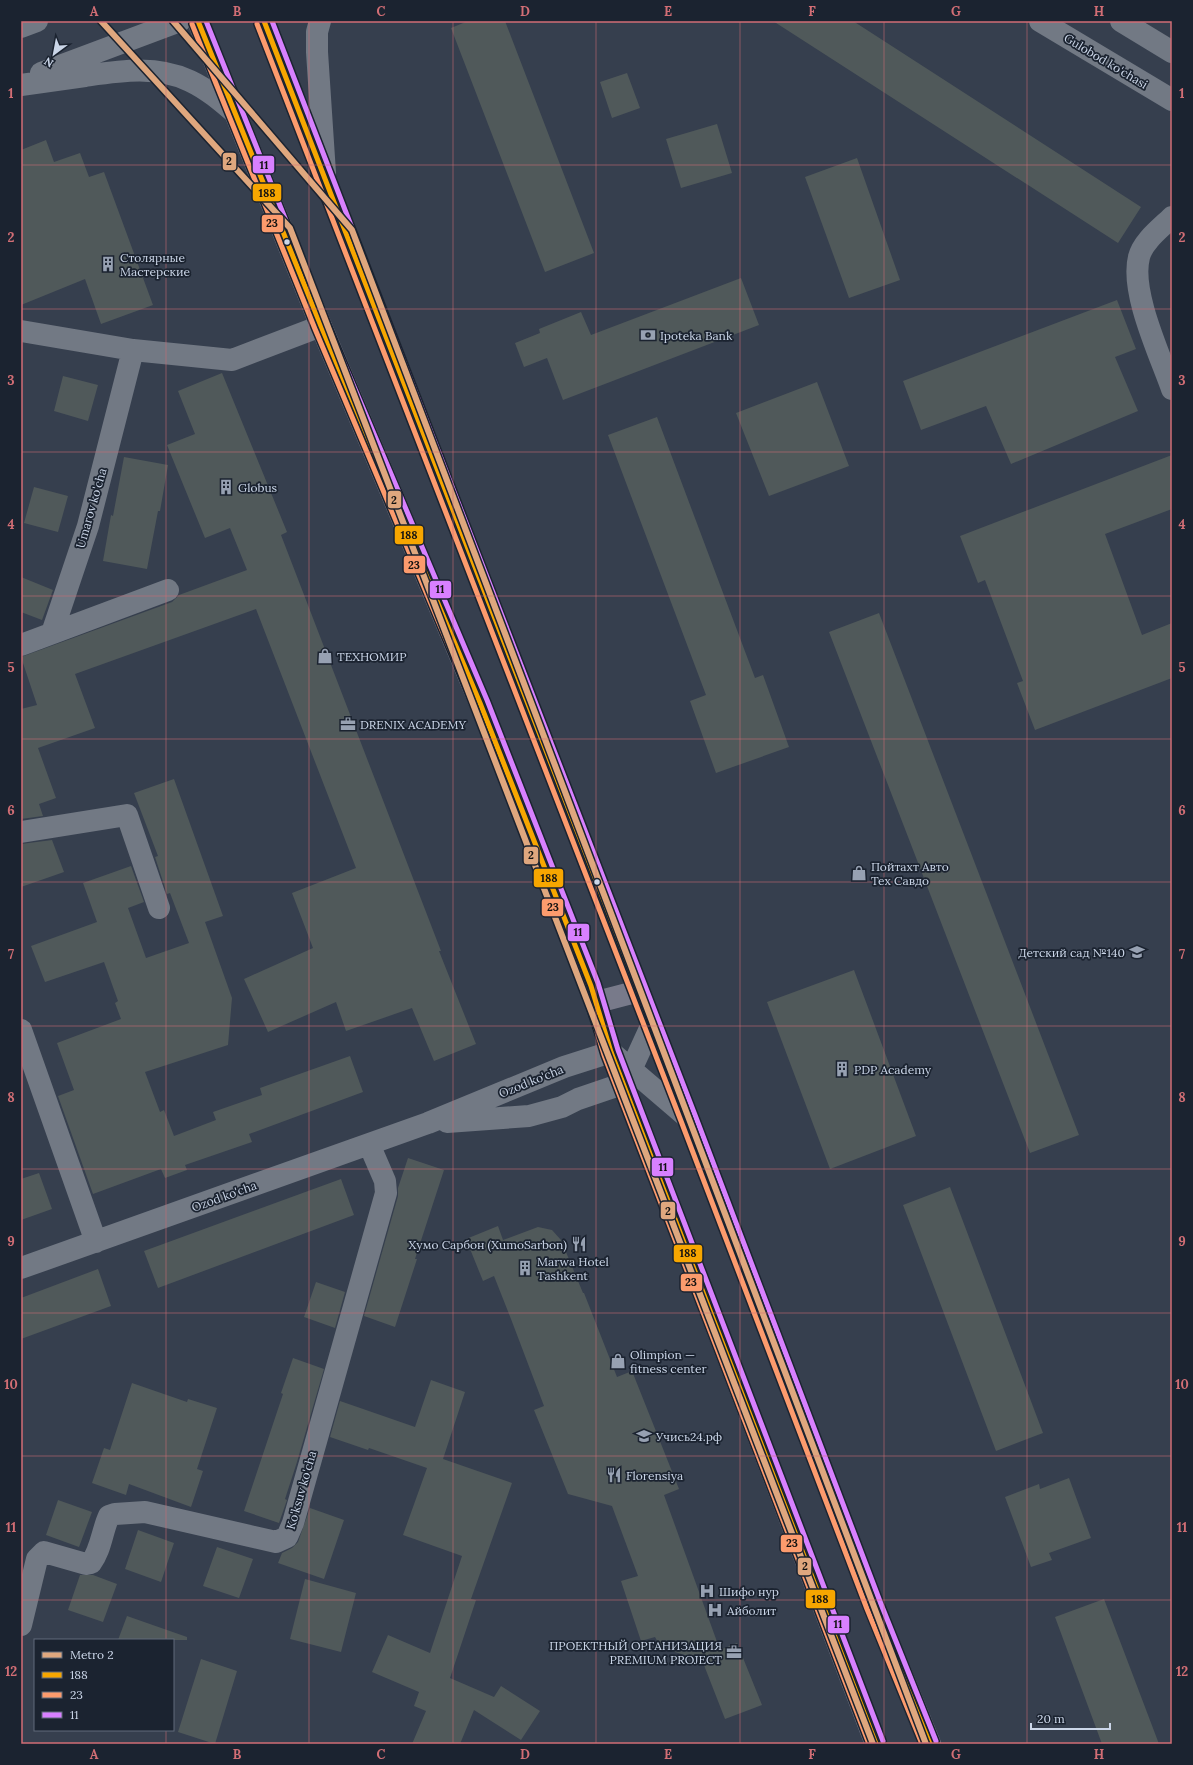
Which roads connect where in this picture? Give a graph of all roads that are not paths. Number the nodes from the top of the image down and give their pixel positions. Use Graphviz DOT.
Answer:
graph roads {
  1 [pos="37,21"];
  2 [pos="180,21"];
  3 [pos="198,21"];
  4 [pos="264,21"];
  5 [pos="320,21"];
  6 [pos="1040,21"];
  7 [pos="1121,21"];
  8 [pos="21,27"];
  9 [pos="1172,52"];
  10 [pos="21,81"];
  11 [pos="21,85"];
  12 [pos="1172,100"];
  13 [pos="235,113"];
  14 [pos="325,180"];
  15 [pos="1172,217"];
  16 [pos="320,326"];
  17 [pos="21,331"];
  18 [pos="133,350"];
  19 [pos="1172,389"];
  20 [pos="168,590"];
  21 [pos="52,633"];
  22 [pos="21,645"];
  23 [pos="21,832"];
  24 [pos="159,908"];
  25 [pos="639,990"];
  26 [pos="597,1002"];
  27 [pos="652,1024"];
  28 [pos="21,1030"];
  29 [pos="612,1052"];
  30 [pos="627,1076"];
  31 [pos="688,1118"];
  32 [pos="428,1123"];
  33 [pos="369,1144"];
  34 [pos="96,1242"];
  35 [pos="21,1268"];
  36 [pos="21,1625"];
  37 [pos="876,1744"];
  38 [pos="930,1744"];
  1 -- 8 [label="street"];
  2 -- 10 [label="street"];
  3 -- 13 [label="main road"];
  4 -- 14 [label="main road"];
  5 -- 14 [label="street"];
  6 -- 12 [label="street, Gulobod ko'chasi"];
  7 -- 9 [label="street"];
  11 -- 13 [label="street"];
  13 -- 16 [label="main road"];
  14 -- 25 [label="main road"];
  15 -- 19 [label="street"];
  16 -- 18 [label="street"];
  16 -- 26 [label="main road"];
  17 -- 18 [label="street"];
  18 -- 21 [label="street, Umarov ko'cha"];
  20 -- 21 [label="street"];
  21 -- 22 [label="street"];
  23 -- 24 [label="street"];
  25 -- 26 [label="main road"];
  25 -- 27 [label="main road"];
  26 -- 29 [label="main road"];
  27 -- 30 [label="street"];
  27 -- 31 [label="main road"];
  28 -- 34 [label="street"];
  29 -- 30 [label="main road"];
  29 -- 32 [label="street, Ozod ko'cha"];
  30 -- 31 [label="street"];
  30 -- 32 [label="street, Ozod ko'cha"];
  30 -- 37 [label="main road"];
  31 -- 38 [label="main road"];
  32 -- 33 [label="street, Ozod ko'cha"];
  33 -- 34 [label="street, Ozod ko'cha"];
  33 -- 36 [label="street, Ko'ksuv ko'cha"];
  34 -- 35 [label="street, Ozod ko'cha"];
}
